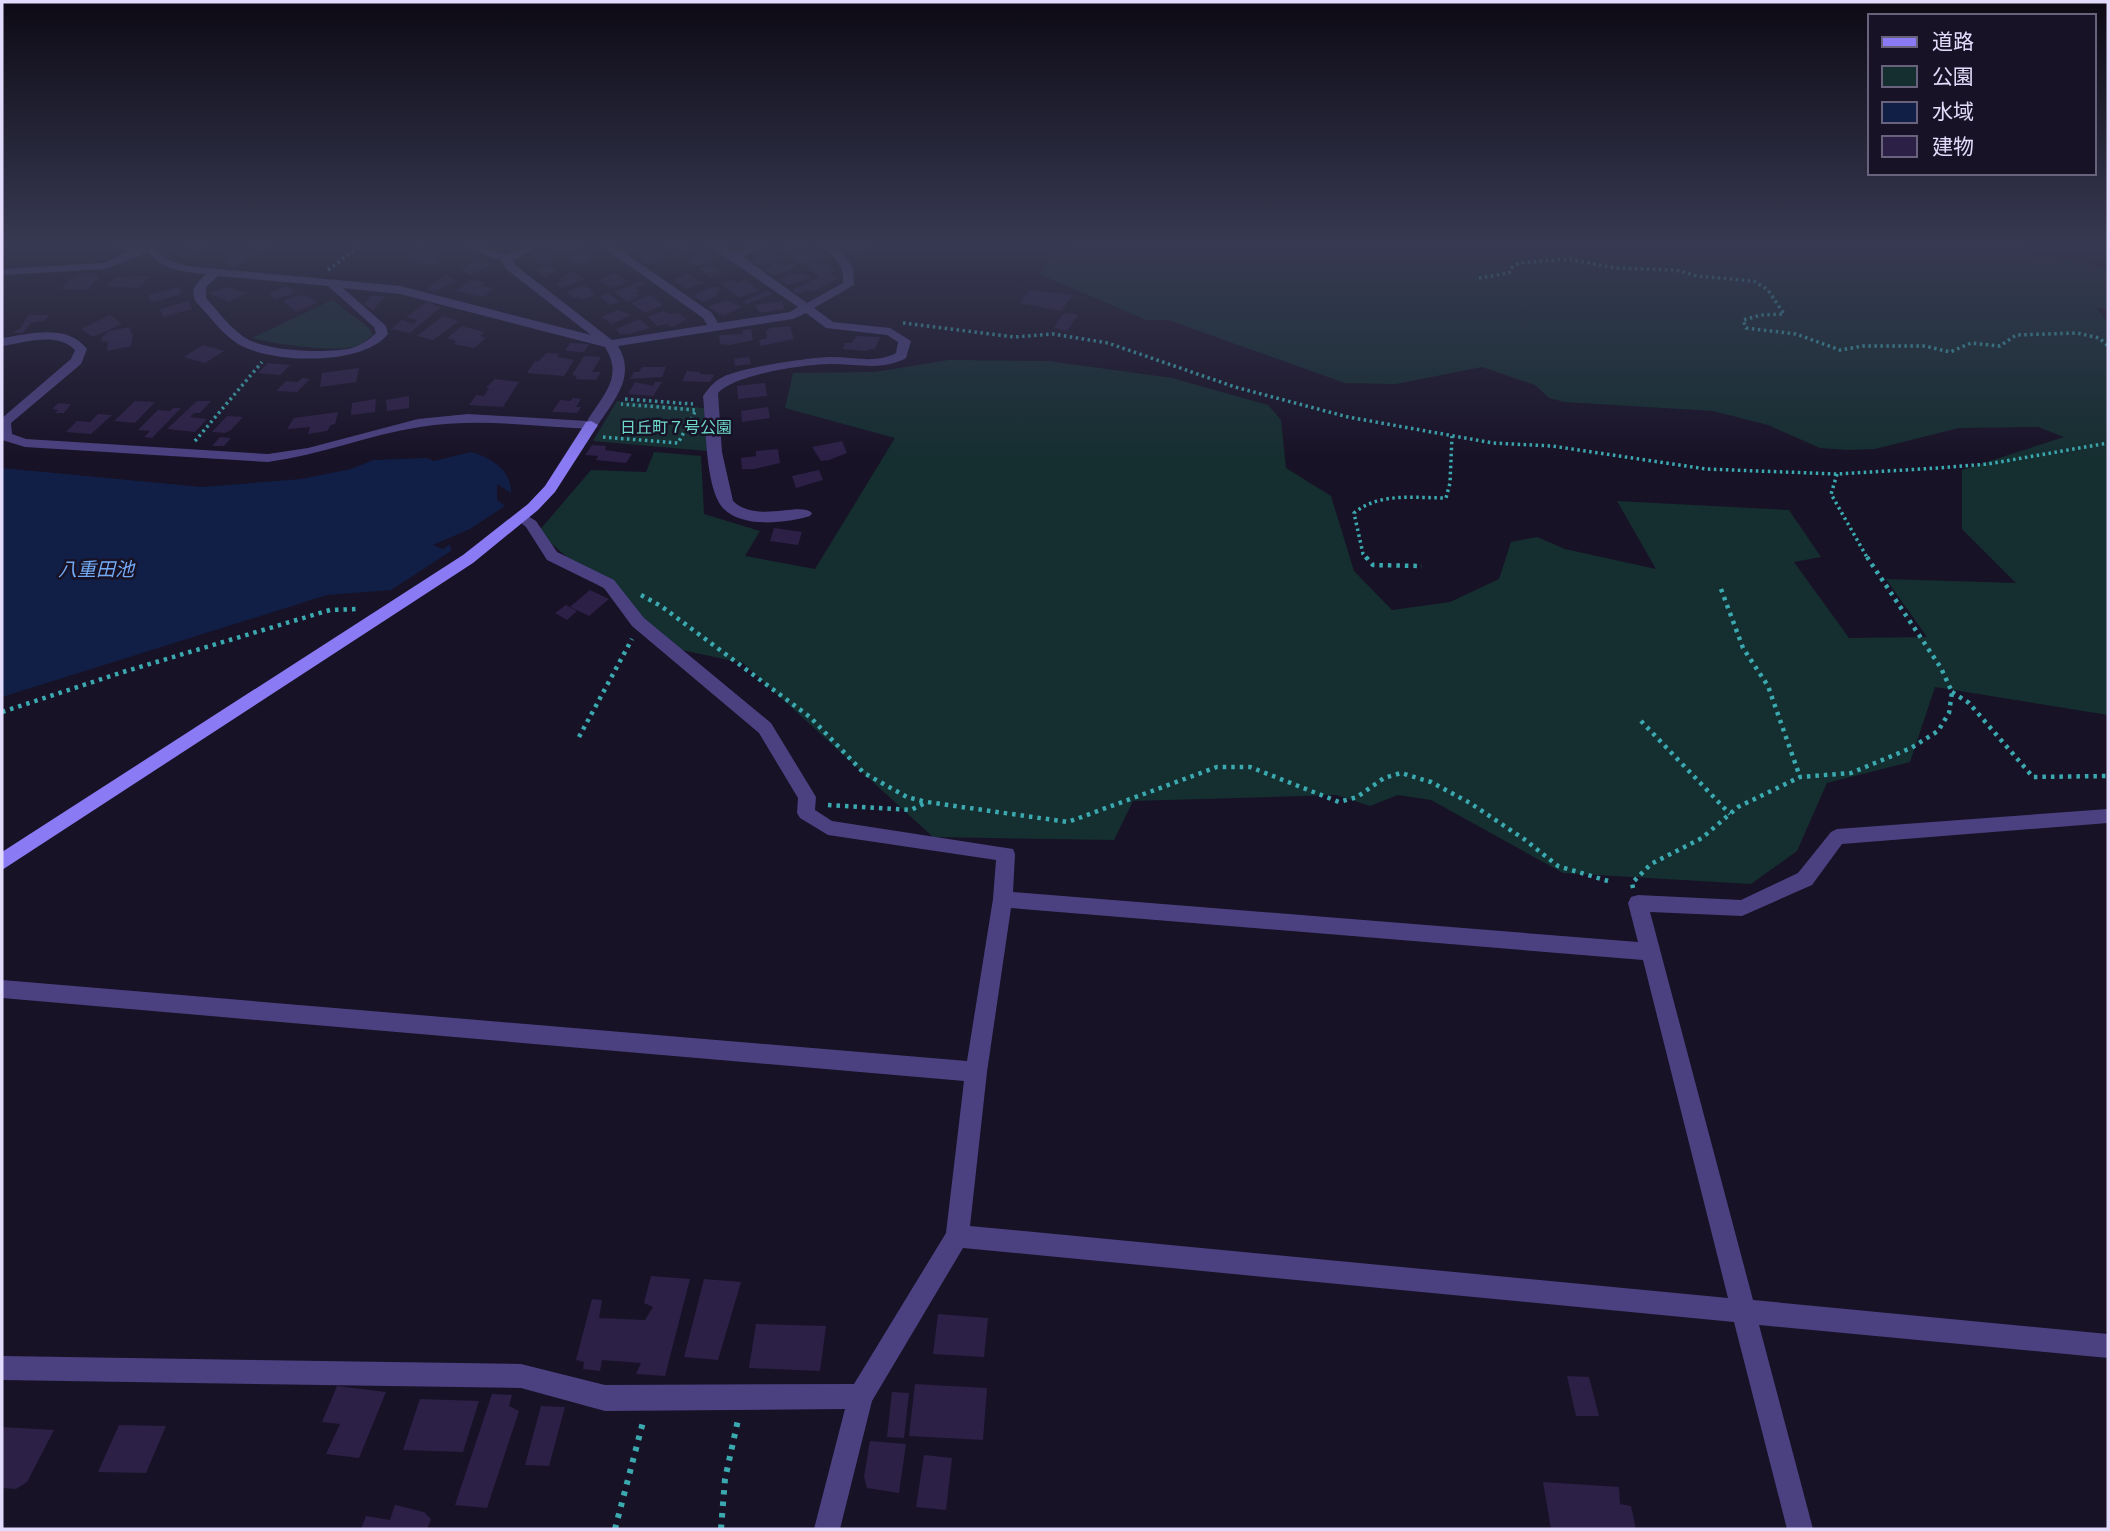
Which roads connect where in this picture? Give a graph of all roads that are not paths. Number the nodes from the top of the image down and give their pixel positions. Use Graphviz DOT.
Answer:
graph roads {
  1 [pos="218,316"];
  2 [pos="368,316"];
  3 [pos="503,316"];
  4 [pos="574,316"];
  5 [pos="708,316"];
  6 [pos="783,316"];
  7 [pos="817,316"];
  8 [pos="713,327"];
  9 [pos="2,342"];
  10 [pos="610,344"];
  11 [pos="599,426"];
  12 [pos="805,513"];
  13 [pos="521,517"];
  14 [pos="2108,816"];
  15 [pos="2,862"];
  16 [pos="1003,899"];
  17 [pos="1651,952"];
  18 [pos="2,989"];
  19 [pos="976,1072"];
  20 [pos="957,1236"];
  21 [pos="1744,1312"];
  22 [pos="2108,1346"];
  23 [pos="2,1367"];
  24 [pos="861,1396"];
  25 [pos="827,1529"];
  26 [pos="1800,1529"];
  1 -- 2 [label="street"];
  3 -- 10 [label="street"];
  4 -- 10 [label="street"];
  5 -- 8 [label="street"];
  6 -- 8 [label="street"];
  7 -- 12 [label="street"];
  8 -- 10 [label="street"];
  9 -- 11 [label="street"];
  10 -- 11 [label="street"];
  11 -- 13 [label="street"];
  13 -- 15 [label="street"];
  13 -- 16 [label="street"];
  14 -- 17 [label="street"];
  16 -- 17 [label="street"];
  16 -- 19 [label="street"];
  17 -- 21 [label="street"];
  18 -- 19 [label="street"];
  19 -- 20 [label="street"];
  20 -- 21 [label="street"];
  20 -- 24 [label="street"];
  21 -- 22 [label="street"];
  21 -- 26 [label="street"];
  23 -- 24 [label="street"];
  24 -- 25 [label="street"];
}
